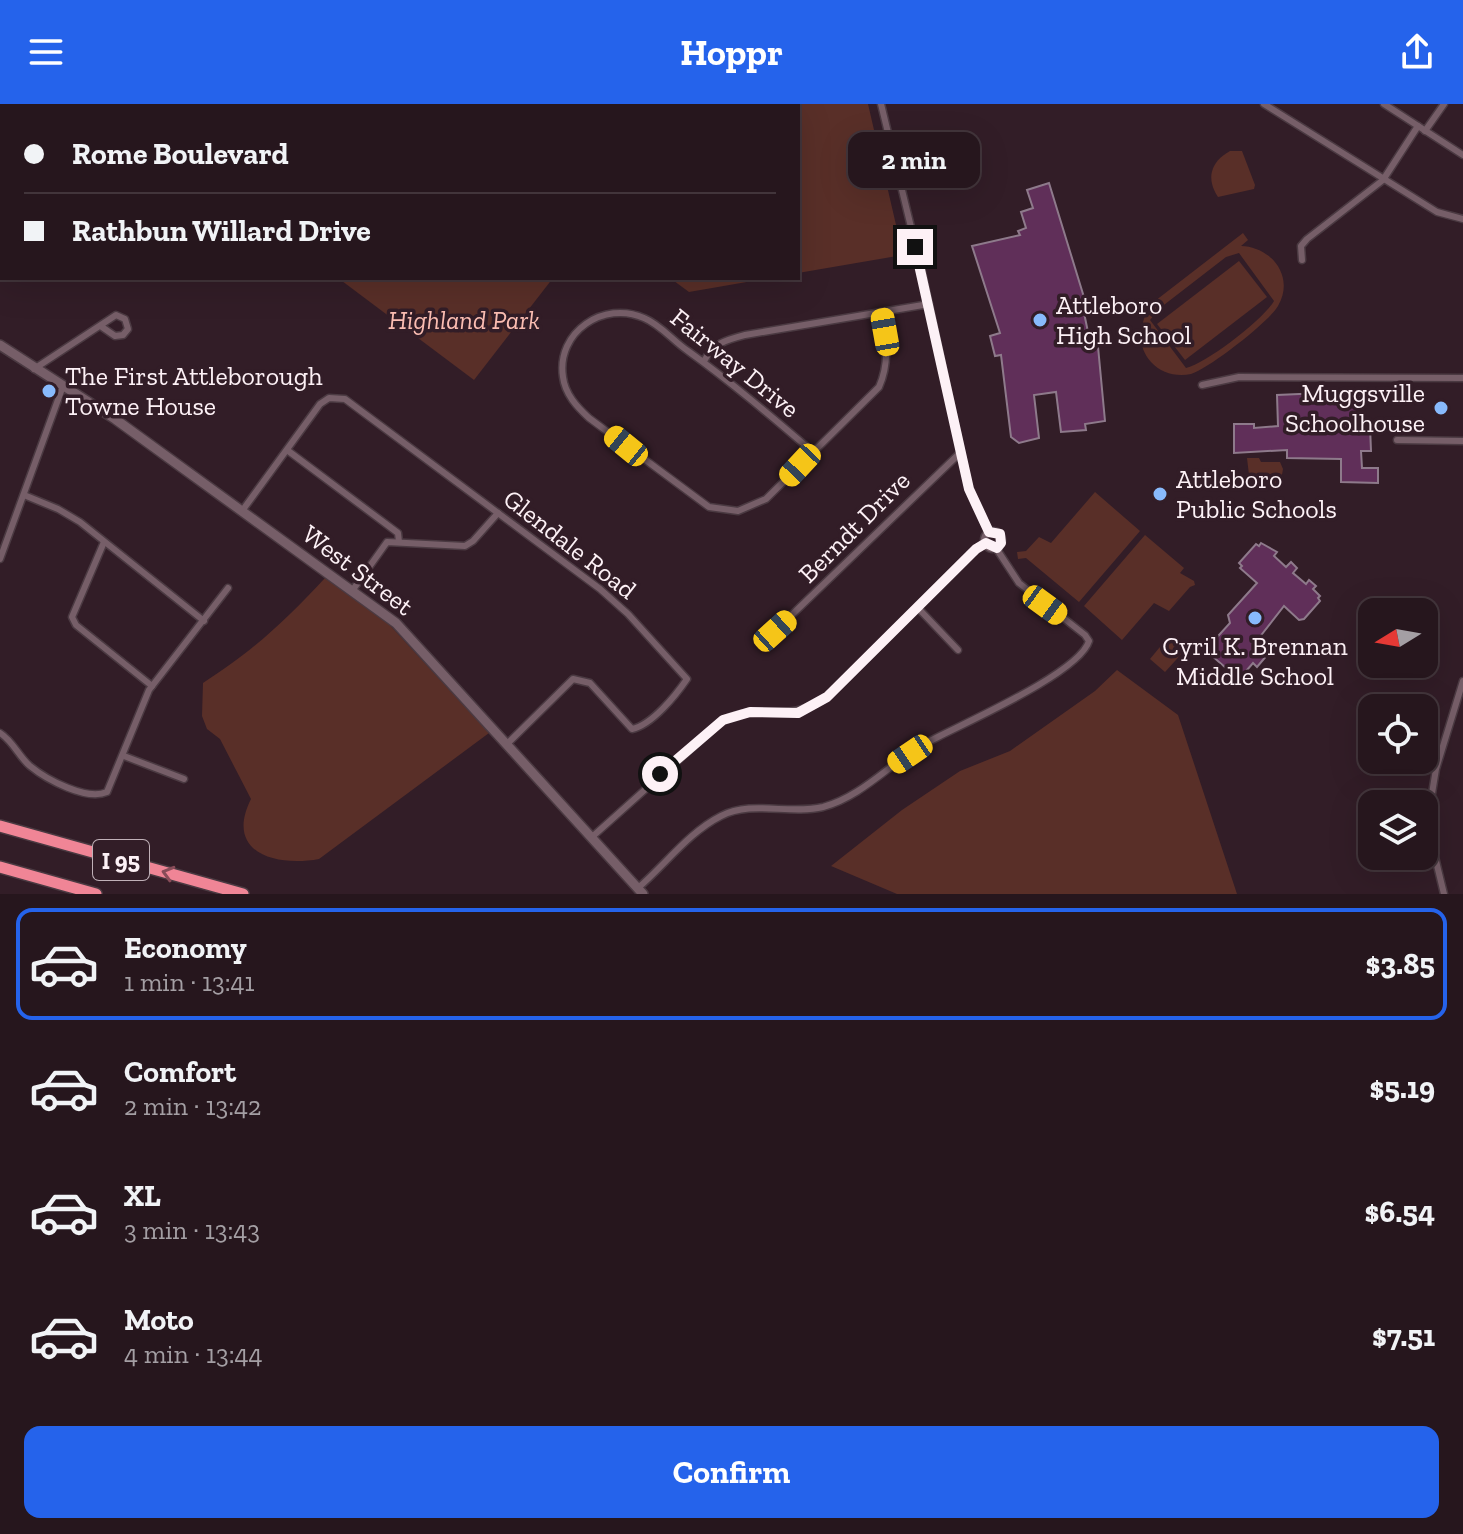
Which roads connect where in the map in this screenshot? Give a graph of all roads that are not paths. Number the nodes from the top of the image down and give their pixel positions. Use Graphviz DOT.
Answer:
graph roads {
  1 [pos="881,104"];
  2 [pos="1264,104"];
  3 [pos="1384,104"];
  4 [pos="1444,104"];
  5 [pos="1418,126"];
  6 [pos="1425,131"];
  7 [pos="1463,155"];
  8 [pos="1383,180"];
  9 [pos="1463,219"];
  10 [pos="1302,260"];
  11 [pos="929,304"];
  12 [pos="882,314"];
  13 [pos="102,327"];
  14 [pos="0,345"];
  15 [pos="704,361"];
  16 [pos="34,369"];
  17 [pos="1463,378"];
  18 [pos="64,385"];
  19 [pos="1202,385"];
  20 [pos="1397,440"];
  21 [pos="1463,441"];
  22 [pos="287,450"];
  23 [pos="813,452"];
  24 [pos="961,452"];
  25 [pos="24,495"];
  26 [pos="242,511"];
  27 [pos="498,513"];
  28 [pos="989,532"];
  29 [pos="104,542"];
  30 [pos="399,542"];
  31 [pos="986,543"];
  32 [pos="2,548"];
  33 [pos="996,548"];
  34 [pos="0,559"];
  35 [pos="228,588"];
  36 [pos="352,591"];
  37 [pos="918,608"];
  38 [pos="204,621"];
  39 [pos="775,631"];
  40 [pos="958,650"];
  41 [pos="1463,681"];
  42 [pos="152,686"];
  43 [pos="0,733"];
  44 [pos="507,744"];
  45 [pos="124,756"];
  46 [pos="184,779"];
  47 [pos="0,826"];
  48 [pos="592,837"];
  49 [pos="0,867"];
  50 [pos="641,891"];
  51 [pos="96,894"];
  52 [pos="243,894"];
  53 [pos="1444,894"];
  1 -- 11 [label="street"];
  2 -- 8 [label="street"];
  3 -- 5 [label="street"];
  4 -- 6 [label="street"];
  5 -- 6 [label="street"];
  5 -- 8 [label="street"];
  6 -- 7 [label="street"];
  8 -- 9 [label="street"];
  8 -- 10 [label="street"];
  11 -- 12 [label="street"];
  11 -- 24 [label="street"];
  12 -- 15 [label="street"];
  12 -- 23 [label="street, Fairway Drive"];
  13 -- 16 [label="street"];
  14 -- 16 [label="main road, West Street"];
  15 -- 23 [label="street, Fairway Drive"];
  15 -- 23 [label="street, Fairway Drive"];
  16 -- 18 [label="main road, West Street"];
  17 -- 19 [label="street"];
  18 -- 25 [label="street"];
  18 -- 26 [label="main road, West Street"];
  20 -- 21 [label="street"];
  22 -- 26 [label="street, Glendale Road"];
  22 -- 27 [label="street, Glendale Road"];
  22 -- 30 [label="street"];
  24 -- 28 [label="street"];
  24 -- 39 [label="street, Berndt Drive"];
  25 -- 29 [label="street"];
  25 -- 32 [label="street"];
  26 -- 36 [label="main road, West Street"];
  27 -- 30 [label="street"];
  27 -- 44 [label="street, Glendale Road"];
  28 -- 31 [label="street"];
  28 -- 33 [label="street"];
  29 -- 38 [label="street"];
  29 -- 42 [label="street"];
  30 -- 36 [label="street"];
  31 -- 33 [label="street"];
  31 -- 37 [label="street"];
  32 -- 34 [label="street"];
  33 -- 50 [label="street"];
  35 -- 38 [label="street"];
  36 -- 44 [label="main road, West Street"];
  37 -- 40 [label="street"];
  37 -- 48 [label="street"];
  38 -- 42 [label="street"];
  41 -- 53 [label="street"];
  42 -- 45 [label="street"];
  43 -- 45 [label="street"];
  44 -- 48 [label="main road, West Street"];
  45 -- 46 [label="street"];
  52 -- 47 [label="highway, I 95, one-way"];
  48 -- 50 [label="main road, West Street"];
  49 -- 51 [label="highway, I 95"];
}
